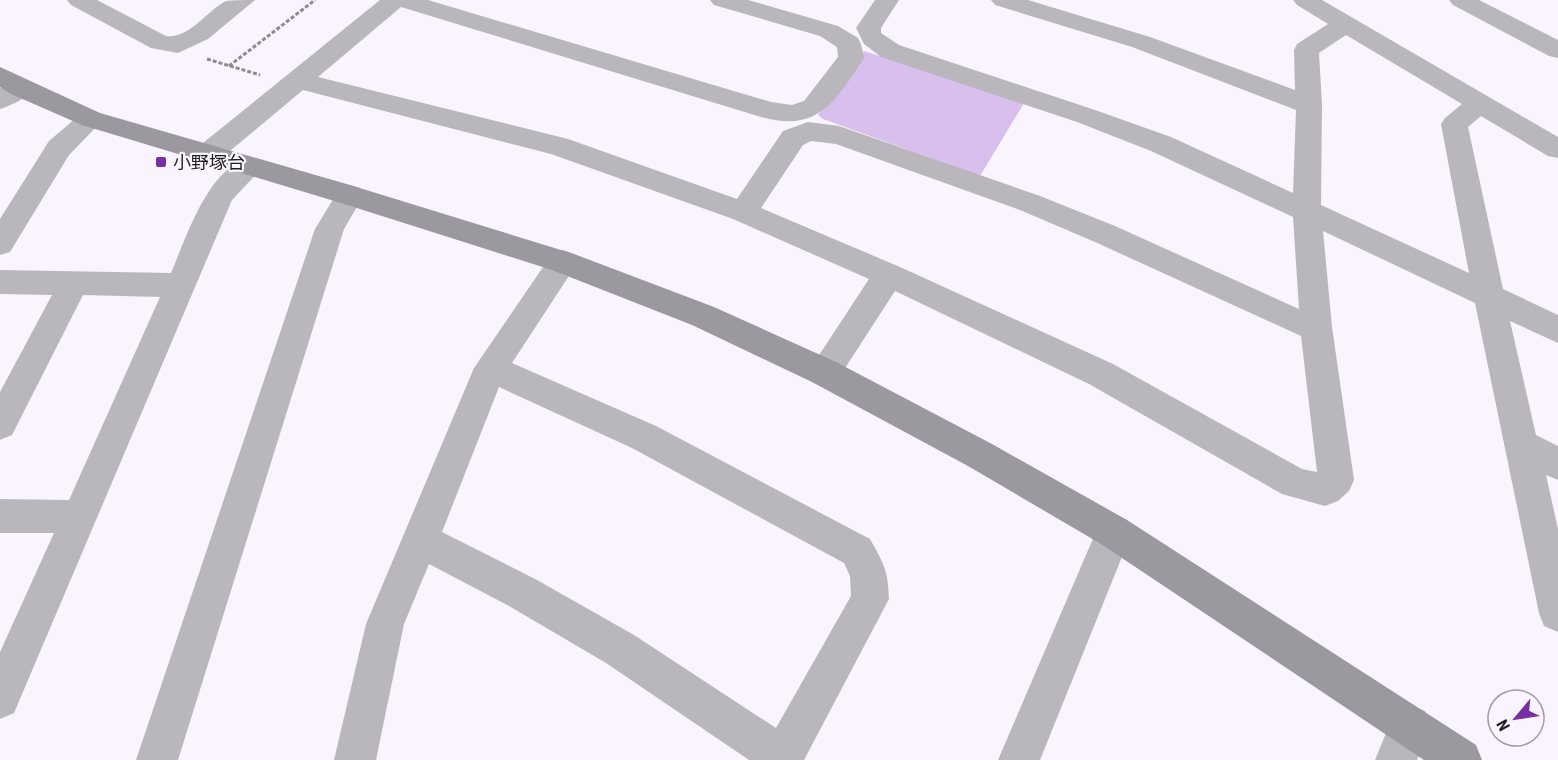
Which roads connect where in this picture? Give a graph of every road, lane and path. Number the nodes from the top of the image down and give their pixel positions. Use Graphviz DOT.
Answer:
graph roads {
  1 [pos="79,0"];
  2 [pos="243,0"];
  3 [pos="315,0"];
  4 [pos="395,0"];
  5 [pos="403,0"];
  6 [pos="722,0"];
  7 [pos="887,0"];
  8 [pos="1003,0"];
  9 [pos="1305,0"];
  10 [pos="1461,0"];
  11 [pos="1345,24"];
  12 [pos="178,45"];
  13 [pos="1558,50"];
  14 [pos="229,67"];
  15 [pos="298,80"];
  16 [pos="7,88"];
  17 [pos="1480,104"];
  18 [pos="1309,105"];
  19 [pos="91,119"];
  20 [pos="1558,149"];
  21 [pos="208,154"];
  22 [pos="249,167"];
  23 [pos="350,195"];
  24 [pos="1307,211"];
  25 [pos="743,212"];
  26 [pos="0,244"];
  27 [pos="563,262"];
  28 [pos="889,274"];
  29 [pos="0,282"];
  30 [pos="75,283"];
  31 [pos="180,285"];
  32 [pos="1489,296"];
  33 [pos="1316,327"];
  34 [pos="1558,330"];
  35 [pos="490,368"];
  36 [pos="824,372"];
  37 [pos="0,425"];
  38 [pos="1521,444"];
  39 [pos="1558,464"];
  40 [pos="0,516"];
  41 [pos="79,517"];
  42 [pos="1114,532"];
  43 [pos="420,540"];
  44 [pos="1558,613"];
  45 [pos="0,699"];
  46 [pos="1403,743"];
  47 [pos="782,759"];
  48 [pos="157,760"];
  49 [pos="355,760"];
  50 [pos="1019,760"];
  51 [pos="1461,760"];
  1 -- 12 [label="street"];
  2 -- 12 [label="street"];
  3 -- 14 [label="path"];
  4 -- 15 [label="street"];
  5 -- 6 [label="street"];
  7 -- 24 [label="street"];
  8 -- 18 [label="street"];
  9 -- 11 [label="street"];
  10 -- 13 [label="street"];
  11 -- 17 [label="street"];
  11 -- 18 [label="street"];
  12 -- 14 [label="path"];
  14 -- 15 [label="path"];
  15 -- 21 [label="street"];
  15 -- 25 [label="street"];
  16 -- 19 [label="street"];
  17 -- 20 [label="street"];
  17 -- 32 [label="street"];
  18 -- 24 [label="street"];
  19 -- 21 [label="street"];
  19 -- 26 [label="street"];
  21 -- 22 [label="street"];
  22 -- 23 [label="street"];
  22 -- 31 [label="street"];
  23 -- 27 [label="street"];
  23 -- 48 [label="street"];
  24 -- 32 [label="street"];
  24 -- 33 [label="street"];
  25 -- 28 [label="street"];
  25 -- 33 [label="street"];
  27 -- 35 [label="street"];
  27 -- 36 [label="street"];
  28 -- 33 [label="street"];
  28 -- 36 [label="street"];
  29 -- 30 [label="street"];
  30 -- 31 [label="street"];
  30 -- 37 [label="street"];
  31 -- 41 [label="street"];
  32 -- 34 [label="street"];
  32 -- 38 [label="street"];
  35 -- 43 [label="street"];
  35 -- 47 [label="street"];
  36 -- 42 [label="street"];
  38 -- 39 [label="street"];
  38 -- 44 [label="street"];
  40 -- 41 [label="street"];
  41 -- 45 [label="street"];
  42 -- 46 [label="street"];
  42 -- 50 [label="street"];
  43 -- 47 [label="street"];
  43 -- 49 [label="street"];
  46 -- 51 [label="street"];
}
